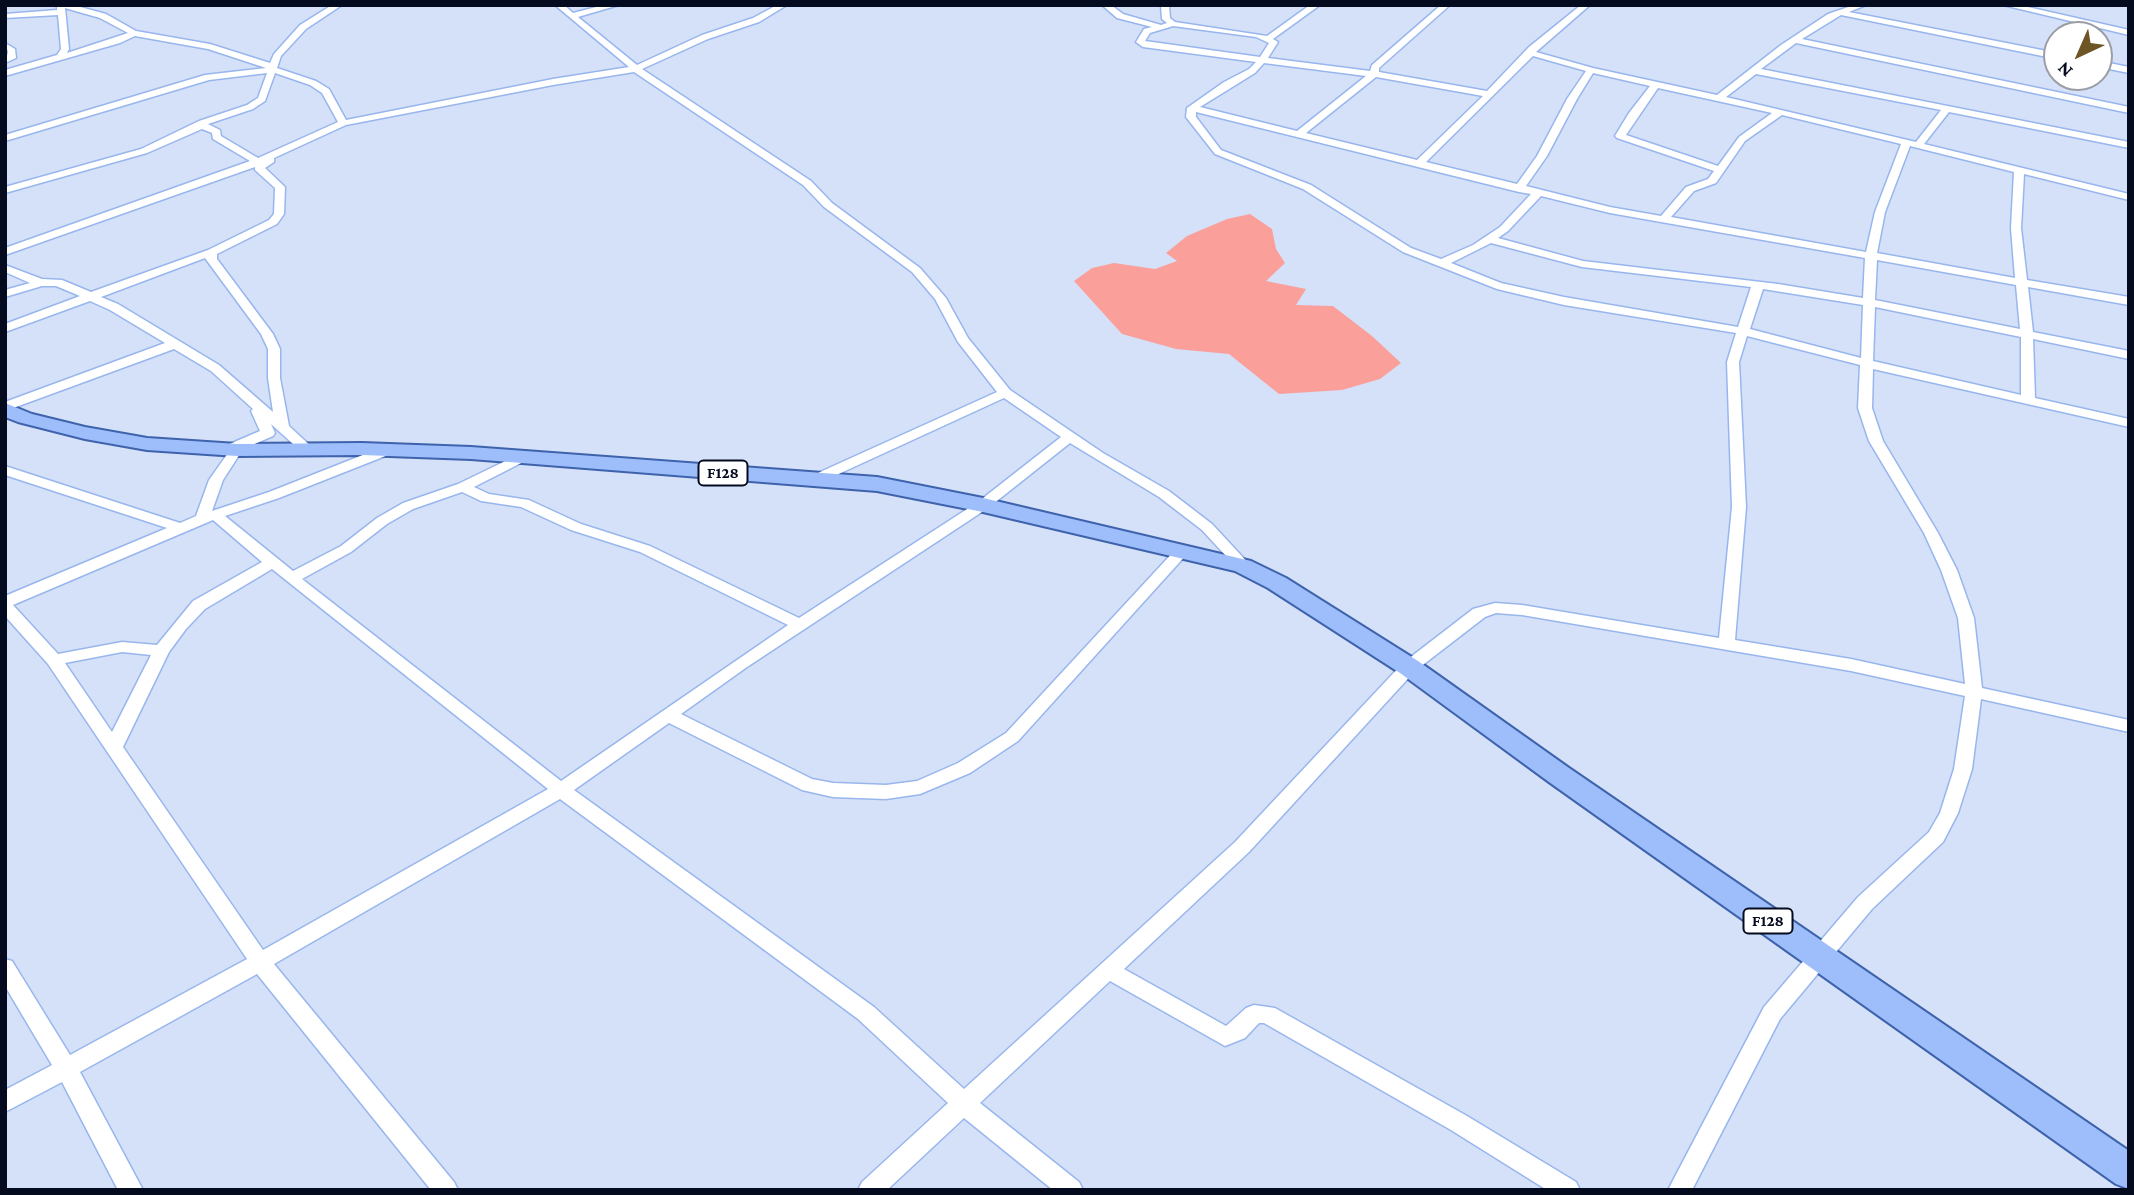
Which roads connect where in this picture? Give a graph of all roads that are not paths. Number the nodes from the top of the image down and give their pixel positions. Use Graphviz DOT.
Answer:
graph roads {
  1 [pos="338,5"];
  2 [pos="615,5"];
  3 [pos="783,5"];
  4 [pos="1106,5"];
  5 [pos="1165,5"];
  6 [pos="1316,5"];
  7 [pos="1446,5"];
  8 [pos="1586,5"];
  9 [pos="1862,5"];
  10 [pos="2007,5"];
  11 [pos="2049,5"];
  12 [pos="62,8"];
  13 [pos="564,9"];
  14 [pos="1841,13"];
  15 [pos="6,19"];
  16 [pos="1173,24"];
  17 [pos="1158,26"];
  18 [pos="2129,32"];
  19 [pos="134,33"];
  20 [pos="1269,38"];
  21 [pos="1795,40"];
  22 [pos="5,45"];
  23 [pos="1531,53"];
  24 [pos="2043,53"];
  25 [pos="61,56"];
  26 [pos="1263,59"];
  27 [pos="5,60"];
  28 [pos="271,68"];
  29 [pos="636,69"];
  30 [pos="1591,70"];
  31 [pos="1756,71"];
  32 [pos="5,72"];
  33 [pos="1374,74"];
  34 [pos="1656,84"];
  35 [pos="1489,94"];
  36 [pos="1719,98"];
  37 [pos="1192,108"];
  38 [pos="1946,110"];
  39 [pos="2129,110"];
  40 [pos="1780,112"];
  41 [pos="344,123"];
  42 [pos="202,125"];
  43 [pos="1299,134"];
  44 [pos="5,138"];
  45 [pos="1912,145"];
  46 [pos="2129,145"];
  47 [pos="278,154"];
  48 [pos="260,162"];
  49 [pos="1419,164"];
  50 [pos="1720,170"];
  51 [pos="2019,170"];
  52 [pos="1519,189"];
  53 [pos="5,190"];
  54 [pos="1537,194"];
  55 [pos="2129,197"];
  56 [pos="1663,219"];
  57 [pos="1489,239"];
  58 [pos="5,252"];
  59 [pos="212,252"];
  60 [pos="1871,257"];
  61 [pos="1440,264"];
  62 [pos="5,268"];
  63 [pos="2020,282"];
  64 [pos="41,283"];
  65 [pos="1758,285"];
  66 [pos="5,294"];
  67 [pos="89,296"];
  68 [pos="1870,302"];
  69 [pos="2129,302"];
  70 [pos="5,328"];
  71 [pos="1741,332"];
  72 [pos="2026,335"];
  73 [pos="175,344"];
  74 [pos="2129,355"];
  75 [pos="1867,364"];
  76 [pos="1005,393"];
  77 [pos="2028,401"];
  78 [pos="255,405"];
  79 [pos="5,408"];
  80 [pos="2129,423"];
  81 [pos="282,427"];
  82 [pos="1070,436"];
  83 [pos="234,450"];
  84 [pos="308,450"];
  85 [pos="388,450"];
  86 [pos="523,457"];
  87 [pos="5,470"];
  88 [pos="814,480"];
  89 [pos="463,487"];
  90 [pos="983,505"];
  91 [pos="209,517"];
  92 [pos="181,528"];
  93 [pos="1182,551"];
  94 [pos="273,562"];
  95 [pos="1243,566"];
  96 [pos="292,578"];
  97 [pos="5,604"];
  98 [pos="801,625"];
  99 [pos="1727,643"];
  100 [pos="161,651"];
  101 [pos="54,660"];
  102 [pos="1409,667"];
  103 [pos="1974,691"];
  104 [pos="668,715"];
  105 [pos="2129,726"];
  106 [pos="114,747"];
  107 [pos="561,790"];
  108 [pos="1818,957"];
  109 [pos="260,962"];
  110 [pos="5,967"];
  111 [pos="1110,971"];
  112 [pos="67,1070"];
  113 [pos="5,1102"];
  114 [pos="963,1103"];
  115 [pos="2129,1172"];
  116 [pos="131,1190"];
  117 [pos="446,1190"];
  118 [pos="870,1190"];
  119 [pos="1071,1190"];
  120 [pos="1568,1190"];
  121 [pos="1680,1190"];
  1 -- 28 [label="street"];
  2 -- 13 [label="street"];
  3 -- 29 [label="street"];
  4 -- 17 [label="street"];
  5 -- 16 [label="street"];
  6 -- 20 [label="street"];
  7 -- 33 [label="street"];
  8 -- 23 [label="street"];
  9 -- 14 [label="street"];
  10 -- 18 [label="street"];
  11 -- 18 [label="street"];
  12 -- 15 [label="street"];
  12 -- 19 [label="street"];
  12 -- 25 [label="street"];
  13 -- 29 [label="street"];
  14 -- 21 [label="street"];
  14 -- 24 [label="street"];
  16 -- 17 [label="street"];
  16 -- 20 [label="street"];
  17 -- 26 [label="street"];
  19 -- 25 [label="street"];
  19 -- 28 [label="street"];
  20 -- 26 [label="street"];
  21 -- 31 [label="street"];
  21 -- 39 [label="street"];
  22 -- 27 [label="street"];
  23 -- 30 [label="street"];
  23 -- 35 [label="street"];
  25 -- 32 [label="street"];
  26 -- 33 [label="street"];
  26 -- 37 [label="street"];
  28 -- 41 [label="street"];
  28 -- 42 [label="street"];
  28 -- 44 [label="street"];
  29 -- 41 [label="street"];
  29 -- 76 [label="street"];
  30 -- 34 [label="street"];
  30 -- 52 [label="street"];
  31 -- 36 [label="street"];
  31 -- 38 [label="street"];
  33 -- 35 [label="street"];
  33 -- 43 [label="street"];
  34 -- 36 [label="street"];
  34 -- 50 [label="street"];
  35 -- 49 [label="street"];
  36 -- 40 [label="street"];
  37 -- 43 [label="street"];
  37 -- 61 [label="street"];
  38 -- 45 [label="street"];
  38 -- 46 [label="street"];
  40 -- 45 [label="street"];
  40 -- 50 [label="street"];
  41 -- 47 [label="street"];
  42 -- 48 [label="street"];
  42 -- 53 [label="street"];
  43 -- 49 [label="street"];
  45 -- 51 [label="street"];
  45 -- 60 [label="street"];
  47 -- 48 [label="street"];
  47 -- 59 [label="street"];
  48 -- 58 [label="street"];
  49 -- 52 [label="street"];
  50 -- 56 [label="street"];
  51 -- 55 [label="street"];
  51 -- 63 [label="street"];
  52 -- 54 [label="street"];
  54 -- 56 [label="street"];
  54 -- 57 [label="street"];
  56 -- 60 [label="street"];
  57 -- 61 [label="street"];
  57 -- 65 [label="street"];
  59 -- 67 [label="street"];
  59 -- 81 [label="street"];
  60 -- 63 [label="street"];
  60 -- 68 [label="street"];
  61 -- 71 [label="street"];
  62 -- 64 [label="street"];
  63 -- 69 [label="street"];
  63 -- 72 [label="street"];
  64 -- 66 [label="street"];
  64 -- 67 [label="street"];
  65 -- 68 [label="street"];
  65 -- 71 [label="street"];
  67 -- 70 [label="street"];
  67 -- 73 [label="street"];
  68 -- 72 [label="street"];
  68 -- 75 [label="street"];
  71 -- 75 [label="street"];
  71 -- 99 [label="street"];
  72 -- 74 [label="street"];
  72 -- 77 [label="street"];
  73 -- 78 [label="street"];
  73 -- 79 [label="street"];
  75 -- 77 [label="street"];
  75 -- 103 [label="street"];
  76 -- 82 [label="street"];
  76 -- 88 [label="street"];
  77 -- 80 [label="street"];
  78 -- 81 [label="street"];
  78 -- 83 [label="street"];
  79 -- 83 [label="main road, F128"];
  81 -- 84 [label="street"];
  82 -- 90 [label="street"];
  82 -- 95 [label="street"];
  83 -- 84 [label="main road, F128"];
  83 -- 91 [label="street"];
  84 -- 85 [label="main road, F128"];
  85 -- 86 [label="main road, F128"];
  85 -- 91 [label="street"];
  86 -- 88 [label="main road, F128"];
  86 -- 89 [label="street"];
  87 -- 92 [label="street"];
  88 -- 90 [label="main road, F128"];
  89 -- 96 [label="street"];
  89 -- 98 [label="street"];
  90 -- 93 [label="main road, F128"];
  90 -- 98 [label="street"];
  91 -- 92 [label="street"];
  91 -- 94 [label="street"];
  92 -- 97 [label="street"];
  93 -- 95 [label="main road, F128"];
  93 -- 104 [label="street"];
  94 -- 96 [label="street"];
  94 -- 100 [label="street"];
  95 -- 102 [label="main road, F128"];
  96 -- 107 [label="street"];
  97 -- 101 [label="street"];
  98 -- 104 [label="street"];
  99 -- 102 [label="street"];
  99 -- 103 [label="street"];
  100 -- 101 [label="street"];
  100 -- 106 [label="street"];
  101 -- 106 [label="street"];
  102 -- 108 [label="main road, F128"];
  102 -- 111 [label="street"];
  103 -- 105 [label="street"];
  103 -- 108 [label="street"];
  104 -- 107 [label="street"];
  106 -- 109 [label="street"];
  107 -- 109 [label="street"];
  107 -- 114 [label="street"];
  108 -- 115 [label="main road, F128"];
  108 -- 121 [label="street"];
  109 -- 112 [label="street"];
  109 -- 117 [label="street"];
  110 -- 112 [label="street"];
  111 -- 114 [label="street"];
  111 -- 120 [label="street"];
  112 -- 113 [label="street"];
  112 -- 116 [label="street"];
  114 -- 118 [label="street"];
  114 -- 119 [label="street"];
}
